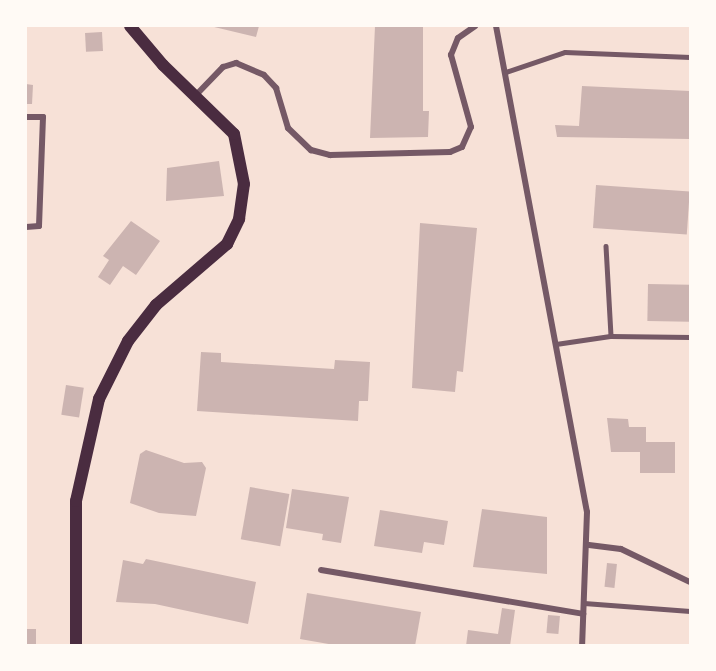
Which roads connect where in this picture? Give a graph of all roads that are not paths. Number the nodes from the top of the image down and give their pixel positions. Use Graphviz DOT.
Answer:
graph roads {
  1 [pos="130,26"];
  2 [pos="475,26"];
  3 [pos="496,26"];
  4 [pos="690,57"];
  5 [pos="506,72"];
  6 [pos="196,95"];
  7 [pos="26,117"];
  8 [pos="26,227"];
  9 [pos="606,246"];
  10 [pos="611,336"];
  11 [pos="690,337"];
  12 [pos="556,344"];
  13 [pos="589,545"];
  14 [pos="321,570"];
  15 [pos="690,582"];
  16 [pos="584,603"];
  17 [pos="690,611"];
  18 [pos="583,614"];
  19 [pos="76,645"];
  20 [pos="582,645"];
  1 -- 6 [label="main road"];
  2 -- 6 [label="street"];
  3 -- 5 [label="street"];
  4 -- 5 [label="lane"];
  5 -- 12 [label="street"];
  6 -- 19 [label="main road"];
  7 -- 8 [label="street"];
  9 -- 10 [label="lane"];
  10 -- 11 [label="lane"];
  10 -- 12 [label="lane"];
  12 -- 13 [label="street"];
  13 -- 15 [label="street"];
  13 -- 16 [label="street"];
  14 -- 18 [label="street"];
  16 -- 17 [label="lane"];
  16 -- 18 [label="street"];
  18 -- 20 [label="street"];
}
